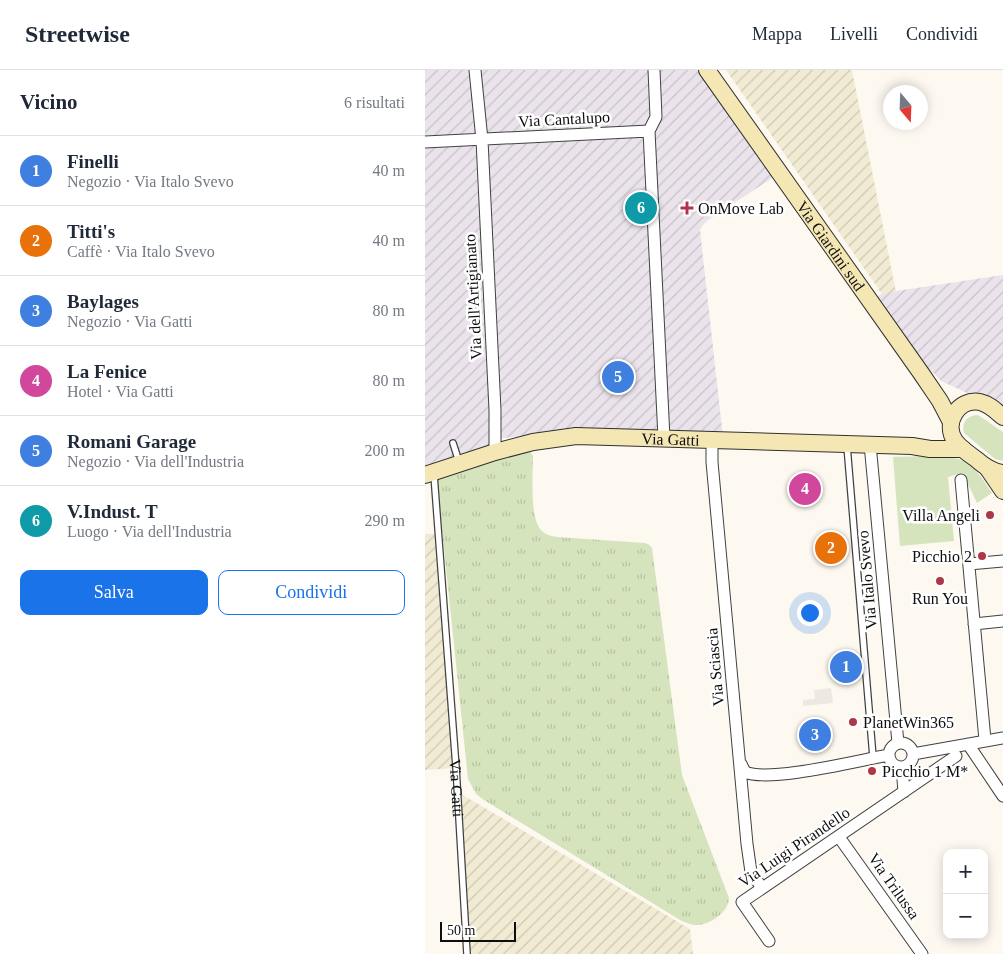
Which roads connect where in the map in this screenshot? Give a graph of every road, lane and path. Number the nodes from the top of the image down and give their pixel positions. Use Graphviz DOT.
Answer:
graph roads {
  1 [pos="475,70"];
  2 [pos="653,70"];
  3 [pos="707,70"];
  4 [pos="649,131"];
  5 [pos="481,140"];
  6 [pos="425,142"];
  7 [pos="921,373"];
  8 [pos="975,402"];
  9 [pos="1003,417"];
  10 [pos="950,425"];
  11 [pos="664,438"];
  12 [pos="712,439"];
  13 [pos="453,443"];
  14 [pos="847,443"];
  15 [pos="870,444"];
  16 [pos="912,446"];
  17 [pos="963,448"];
  18 [pos="495,452"];
  19 [pos="459,464"];
  20 [pos="996,471"];
  21 [pos="429,474"];
  22 [pos="961,480"];
  23 [pos="1003,491"];
  24 [pos="1003,561"];
  25 [pos="969,564"];
  26 [pos="1003,621"];
  27 [pos="974,624"];
  28 [pos="1003,738"];
  29 [pos="985,740"];
  30 [pos="898,744"];
  31 [pos="968,744"];
  32 [pos="913,754"];
  33 [pos="889,755"];
  34 [pos="956,756"];
  35 [pos="873,757"];
  36 [pos="741,763"];
  37 [pos="902,767"];
  38 [pos="904,792"];
  39 [pos="1003,796"];
  40 [pos="839,837"];
  41 [pos="762,888"];
  42 [pos="769,941"];
  43 [pos="467,954"];
  44 [pos="922,954"];
  1 -- 5 [label="street, Via dell'Artigianato"];
  2 -- 4 [label="street"];
  3 -- 7 [label="main road, Via Giardini sud"];
  4 -- 5 [label="street, Via Cantalupo"];
  4 -- 11 [label="street"];
  5 -- 6 [label="street"];
  5 -- 18 [label="street, Via dell'Artigianato"];
  7 -- 8 [label="main road"];
  7 -- 10 [label="main road, Via Giardini sud"];
  8 -- 9 [label="main road"];
  8 -- 10 [label="main road"];
  10 -- 16 [label="main road, Via Gatti"];
  10 -- 17 [label="main road"];
  11 -- 12 [label="main road, Via Gatti"];
  11 -- 18 [label="main road, Via Gatti"];
  12 -- 14 [label="main road, Via Gatti"];
  12 -- 36 [label="street, Via Sciascia"];
  13 -- 19 [label="lane"];
  14 -- 15 [label="main road, Via Gatti"];
  14 -- 35 [label="lane"];
  15 -- 16 [label="main road, Via Gatti"];
  15 -- 30 [label="street, Via Italo Svevo"];
  16 -- 17 [label="main road, Via Gatti"];
  17 -- 20 [label="main road"];
  18 -- 19 [label="main road, Via Gatti"];
  19 -- 21 [label="main road, Via Gatti"];
  20 -- 23 [label="main road"];
  21 -- 43 [label="lane, Via Gatti"];
  22 -- 25 [label="street"];
  24 -- 25 [label="street"];
  25 -- 27 [label="street"];
  26 -- 27 [label="street"];
  27 -- 29 [label="street"];
  28 -- 29 [label="street"];
  29 -- 31 [label="street"];
  30 -- 32 [label="street"];
  30 -- 33 [label="street"];
  31 -- 32 [label="street"];
  31 -- 39 [label="street"];
  32 -- 37 [label="street"];
  33 -- 35 [label="street"];
  33 -- 37 [label="street"];
  34 -- 38 [label="street, Via Luigi Pirandello"];
  35 -- 36 [label="street"];
  36 -- 41 [label="street, Via Sciascia"];
  37 -- 38 [label="street"];
  38 -- 40 [label="street, Via Luigi Pirandello"];
  40 -- 41 [label="street, Via Luigi Pirandello"];
  40 -- 44 [label="street, Via Trilussa"];
  41 -- 42 [label="street, Via Luigi Pirandello"];
}
